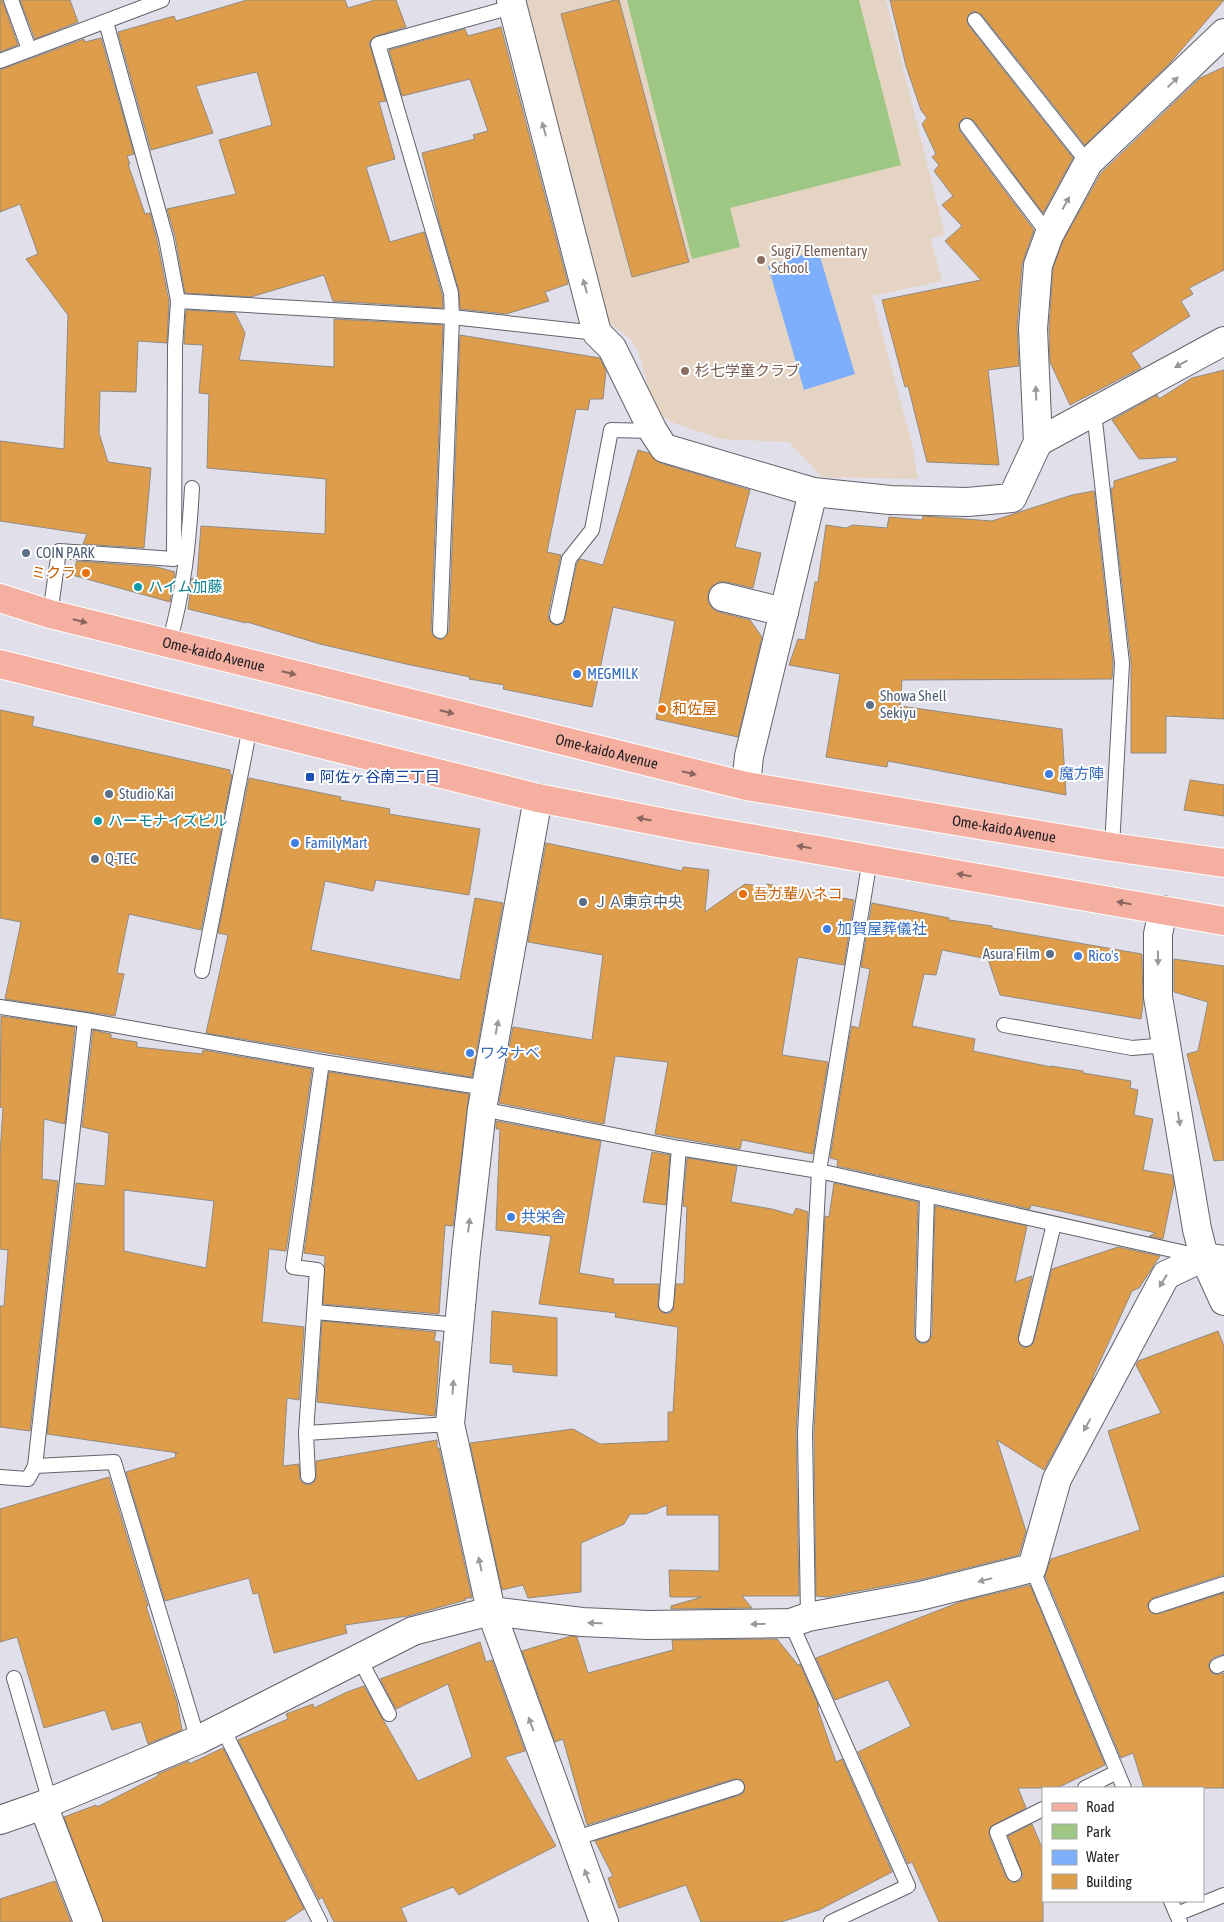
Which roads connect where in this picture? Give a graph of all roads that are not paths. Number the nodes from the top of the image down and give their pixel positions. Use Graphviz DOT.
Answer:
graph roads {
  1 [pos="11,0"];
  2 [pos="162,0"];
  3 [pos="511,3"];
  4 [pos="975,20"];
  5 [pos="106,22"];
  6 [pos="1224,33"];
  7 [pos="29,49"];
  8 [pos="0,61"];
  9 [pos="968,126"];
  10 [pos="1088,163"];
  11 [pos="1049,235"];
  12 [pos="178,301"];
  13 [pos="452,317"];
  14 [pos="597,333"];
  15 [pos="1224,341"];
  16 [pos="1094,412"];
  17 [pos="652,432"];
  18 [pos="1038,442"];
  19 [pos="192,488"];
  20 [pos="813,492"];
  21 [pos="723,597"];
  22 [pos="0,598"];
  23 [pos="784,612"];
  24 [pos="50,614"];
  25 [pos="557,616"];
  26 [pos="440,631"];
  27 [pos="168,643"];
  28 [pos="0,664"];
  29 [pos="250,727"];
  30 [pos="746,786"];
  31 [pos="538,798"];
  32 [pos="1112,847"];
  33 [pos="870,859"];
  34 [pos="1224,863"];
  35 [pos="1164,910"];
  36 [pos="1224,921"];
  37 [pos="202,971"];
  38 [pos="0,1007"];
  39 [pos="85,1020"];
  40 [pos="1004,1025"];
  41 [pos="1166,1045"];
  42 [pos="322,1062"];
  43 [pos="484,1099"];
  44 [pos="679,1148"];
  45 [pos="819,1171"];
  46 [pos="928,1195"];
  47 [pos="1054,1224"];
  48 [pos="1214,1259"];
  49 [pos="1224,1301"];
  50 [pos="666,1305"];
  51 [pos="315,1312"];
  52 [pos="459,1325"];
  53 [pos="924,1335"];
  54 [pos="1026,1339"];
  55 [pos="450,1424"];
  56 [pos="306,1433"];
  57 [pos="36,1466"];
  58 [pos="308,1476"];
  59 [pos="0,1477"];
  60 [pos="1032,1568"];
  61 [pos="1224,1584"];
  62 [pos="1156,1606"];
  63 [pos="491,1611"];
  64 [pos="800,1620"];
  65 [pos="359,1658"];
  66 [pos="14,1678"];
  67 [pos="389,1714"];
  68 [pos="222,1727"];
  69 [pos="198,1740"];
  70 [pos="1117,1772"];
  71 [pos="736,1787"];
  72 [pos="1086,1787"];
  73 [pos="1124,1787"];
  74 [pos="46,1803"];
  75 [pos="1042,1810"];
  76 [pos="0,1820"];
  77 [pos="573,1839"];
  78 [pos="1014,1874"];
  79 [pos="1224,1895"];
  80 [pos="1172,1902"];
  81 [pos="1179,1918"];
  82 [pos="88,1922"];
  83 [pos="320,1922"];
  84 [pos="604,1922"];
  85 [pos="831,1922"];
  1 -- 7 [label="lane"];
  2 -- 5 [label="lane"];
  3 -- 13 [label="lane"];
  14 -- 3 [label="street, one-way"];
  4 -- 10 [label="lane"];
  5 -- 7 [label="lane"];
  5 -- 12 [label="lane"];
  10 -- 6 [label="street, one-way"];
  7 -- 8 [label="lane"];
  9 -- 11 [label="lane"];
  11 -- 10 [label="street, one-way"];
  18 -- 11 [label="street, one-way"];
  12 -- 13 [label="lane"];
  12 -- 24 [label="lane"];
  13 -- 14 [label="lane"];
  13 -- 26 [label="lane"];
  14 -- 17 [label="street"];
  15 -- 16 [label="street, one-way"];
  16 -- 18 [label="street"];
  16 -- 32 [label="lane"];
  17 -- 20 [label="street"];
  17 -- 25 [label="lane"];
  18 -- 20 [label="street"];
  19 -- 27 [label="lane"];
  20 -- 23 [label="street"];
  21 -- 23 [label="street"];
  22 -- 24 [label="main road, Ome-kaido Avenue"];
  23 -- 30 [label="street"];
  24 -- 27 [label="main road, Ome-kaido Avenue, one-way"];
  27 -- 30 [label="main road, Ome-kaido Avenue, one-way"];
  28 -- 29 [label="main road"];
  29 -- 31 [label="main road"];
  29 -- 37 [label="lane"];
  30 -- 32 [label="main road, Ome-kaido Avenue"];
  33 -- 31 [label="main road, one-way"];
  43 -- 31 [label="street, one-way"];
  32 -- 34 [label="main road, Ome-kaido Avenue"];
  35 -- 33 [label="main road, one-way"];
  33 -- 45 [label="lane"];
  35 -- 36 [label="main road"];
  35 -- 41 [label="street, one-way"];
  38 -- 39 [label="lane"];
  39 -- 42 [label="lane"];
  39 -- 57 [label="lane"];
  40 -- 41 [label="lane"];
  41 -- 48 [label="street, one-way"];
  42 -- 43 [label="lane"];
  42 -- 51 [label="lane"];
  43 -- 44 [label="lane"];
  52 -- 43 [label="street, one-way"];
  44 -- 45 [label="lane"];
  44 -- 50 [label="lane"];
  45 -- 46 [label="lane"];
  45 -- 64 [label="lane"];
  46 -- 47 [label="lane"];
  46 -- 53 [label="lane"];
  47 -- 48 [label="lane"];
  47 -- 54 [label="lane"];
  48 -- 49 [label="street"];
  48 -- 60 [label="street, one-way"];
  51 -- 52 [label="lane"];
  51 -- 56 [label="lane"];
  55 -- 52 [label="street, one-way"];
  55 -- 56 [label="lane"];
  63 -- 55 [label="street, one-way"];
  56 -- 58 [label="lane"];
  57 -- 59 [label="lane"];
  57 -- 69 [label="lane"];
  60 -- 64 [label="street, one-way"];
  60 -- 70 [label="lane"];
  61 -- 62 [label="lane"];
  64 -- 63 [label="street, one-way"];
  63 -- 65 [label="street"];
  77 -- 63 [label="street, one-way"];
  64 -- 85 [label="lane"];
  65 -- 67 [label="lane"];
  65 -- 68 [label="street"];
  66 -- 74 [label="lane"];
  68 -- 69 [label="street"];
  68 -- 83 [label="lane"];
  69 -- 74 [label="street"];
  70 -- 72 [label="lane"];
  70 -- 73 [label="lane"];
  71 -- 77 [label="lane"];
  74 -- 76 [label="street"];
  74 -- 82 [label="street"];
  75 -- 78 [label="lane"];
  84 -- 77 [label="street, one-way"];
  79 -- 81 [label="lane"];
  80 -- 81 [label="lane"];
}
